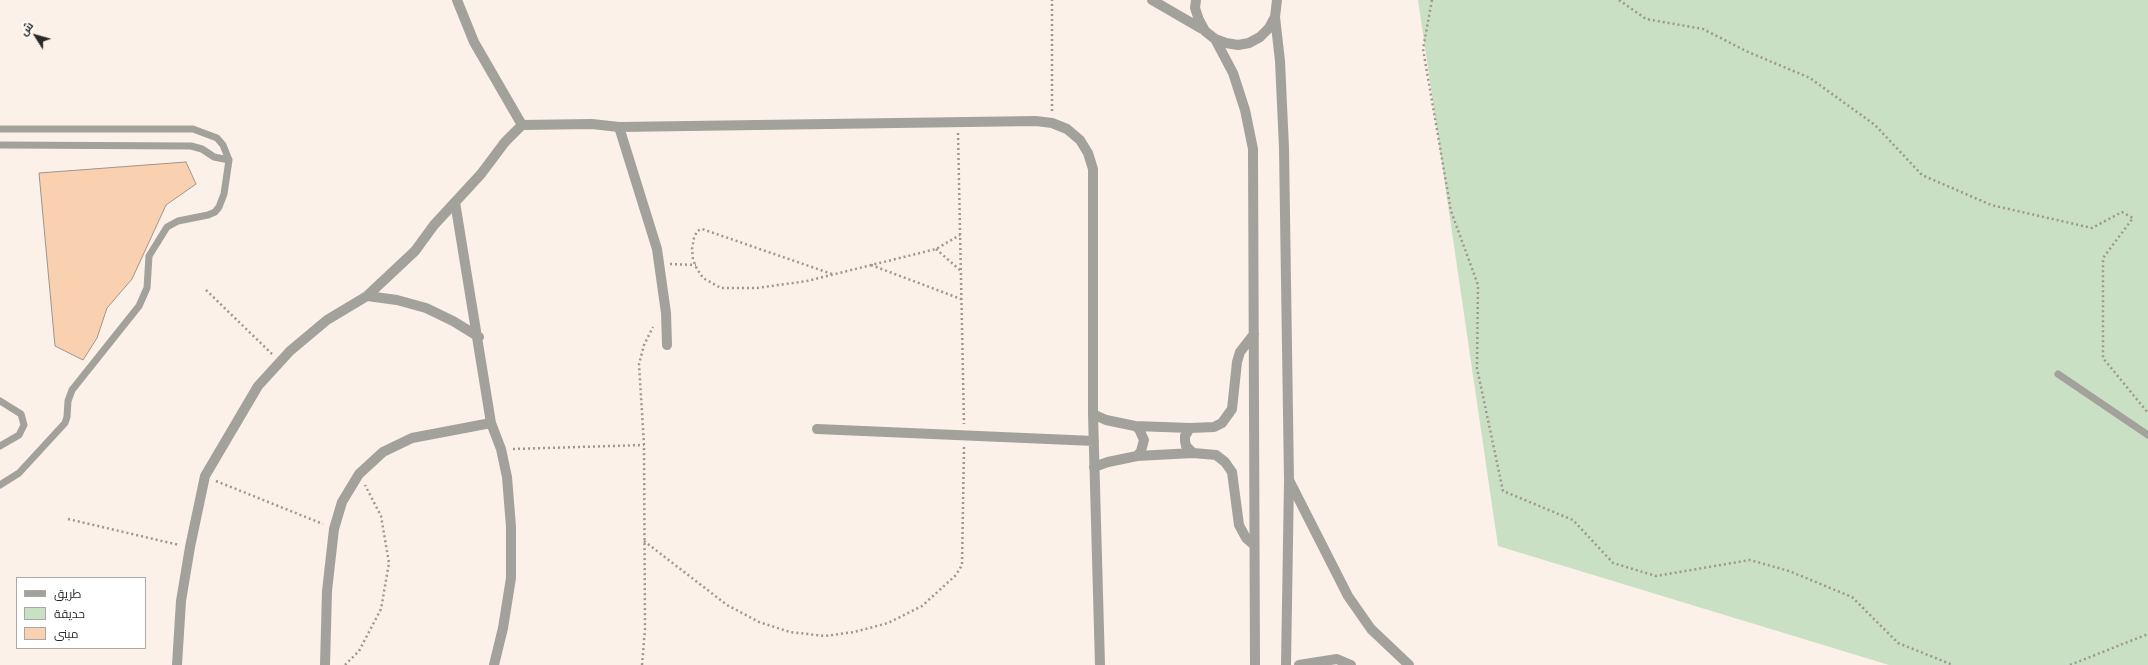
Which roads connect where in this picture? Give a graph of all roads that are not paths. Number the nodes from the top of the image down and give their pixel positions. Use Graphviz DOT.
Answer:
graph roads {
  1 [pos="457,0"];
  2 [pos="1152,0"];
  3 [pos="1196,0"];
  4 [pos="1277,0"];
  5 [pos="1274,17"];
  6 [pos="1205,31"];
  7 [pos="1214,39"];
  8 [pos="522,125"];
  9 [pos="620,127"];
  10 [pos="0,129"];
  11 [pos="0,145"];
  12 [pos="229,160"];
  13 [pos="455,202"];
  14 [pos="367,296"];
  15 [pos="1254,334"];
  16 [pos="479,337"];
  17 [pos="667,345"];
  18 [pos="2058,374"];
  19 [pos="0,402"];
  20 [pos="1093,414"];
  21 [pos="491,423"];
  22 [pos="1135,426"];
  23 [pos="1190,428"];
  24 [pos="817,429"];
  25 [pos="2148,435"];
  26 [pos="1094,441"];
  27 [pos="0,446"];
  28 [pos="1193,453"];
  29 [pos="1137,456"];
  30 [pos="1094,467"];
  31 [pos="1290,480"];
  32 [pos="0,484"];
  33 [pos="1254,545"];
  34 [pos="177,665"];
  35 [pos="325,665"];
  36 [pos="494,665"];
  37 [pos="1100,665"];
  38 [pos="1255,665"];
  39 [pos="1286,665"];
  40 [pos="1299,665"];
  41 [pos="1351,665"];
  42 [pos="1408,665"];
  1 -- 8 [label="street"];
  2 -- 6 [label="street"];
  3 -- 6 [label="street"];
  4 -- 5 [label="street"];
  5 -- 7 [label="street"];
  5 -- 31 [label="street"];
  6 -- 7 [label="street"];
  7 -- 15 [label="street"];
  8 -- 9 [label="street"];
  8 -- 13 [label="street"];
  9 -- 17 [label="street"];
  9 -- 20 [label="street"];
  10 -- 12 [label="lane"];
  11 -- 12 [label="lane"];
  12 -- 32 [label="lane"];
  13 -- 14 [label="street"];
  13 -- 16 [label="street"];
  14 -- 16 [label="street"];
  14 -- 34 [label="street"];
  15 -- 23 [label="street"];
  15 -- 33 [label="street"];
  16 -- 21 [label="street"];
  18 -- 25 [label="lane"];
  19 -- 27 [label="lane"];
  20 -- 22 [label="street"];
  20 -- 26 [label="street"];
  21 -- 35 [label="street"];
  21 -- 36 [label="street"];
  22 -- 23 [label="street"];
  22 -- 29 [label="street"];
  23 -- 28 [label="street"];
  24 -- 26 [label="street"];
  26 -- 30 [label="street"];
  28 -- 29 [label="street"];
  28 -- 33 [label="street"];
  29 -- 30 [label="street"];
  30 -- 37 [label="street"];
  31 -- 39 [label="street"];
  31 -- 42 [label="street"];
  33 -- 38 [label="street"];
  40 -- 41 [label="street"];
}
